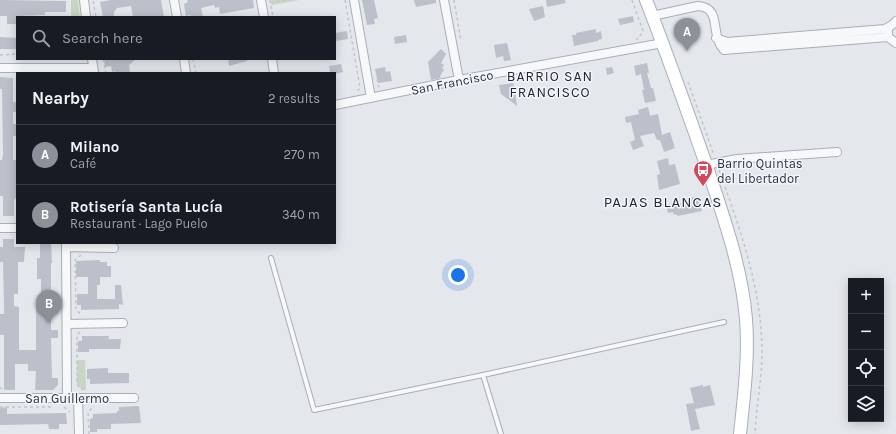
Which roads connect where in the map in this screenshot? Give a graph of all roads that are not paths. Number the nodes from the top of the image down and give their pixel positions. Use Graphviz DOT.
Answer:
graph roads {
  1 [pos="84,0"];
  2 [pos="174,0"];
  3 [pos="261,0"];
  4 [pos="354,0"];
  5 [pos="444,0"];
  6 [pos="646,0"];
  7 [pos="86,16"];
  8 [pos="176,16"];
  9 [pos="264,16"];
  10 [pos="652,16"];
  11 [pos="896,21"];
  12 [pos="889,27"];
  13 [pos="888,37"];
  14 [pos="716,38"];
  15 [pos="664,43"];
  16 [pos="896,43"];
  17 [pos="92,60"];
  18 [pos="184,60"];
  19 [pos="272,60"];
  20 [pos="0,68"];
  21 [pos="66,70"];
  22 [pos="94,70"];
  23 [pos="186,72"];
  24 [pos="274,72"];
  25 [pos="459,80"];
  26 [pos="372,98"];
  27 [pos="336,105"];
  28 [pos="837,152"];
  29 [pos="706,165"];
  30 [pos="0,228"];
  31 [pos="16,228"];
  32 [pos="66,245"];
  33 [pos="114,248"];
  34 [pos="271,258"];
  35 [pos="724,322"];
  36 [pos="67,324"];
  37 [pos="123,324"];
  38 [pos="484,375"];
  39 [pos="2,394"];
  40 [pos="67,398"];
  41 [pos="78,398"];
  42 [pos="134,398"];
  43 [pos="79,434"];
  44 [pos="501,434"];
  45 [pos="740,434"];
  1 -- 7 [label="street"];
  2 -- 8 [label="street"];
  3 -- 9 [label="street"];
  4 -- 26 [label="street"];
  5 -- 25 [label="street"];
  6 -- 10 [label="main road"];
  10 -- 14 [label="street"];
  10 -- 15 [label="main road"];
  11 -- 12 [label="street"];
  12 -- 13 [label="street"];
  12 -- 14 [label="street"];
  13 -- 14 [label="street"];
  13 -- 16 [label="street"];
  15 -- 25 [label="street, San Francisco"];
  15 -- 29 [label="main road"];
  17 -- 22 [label="street"];
  18 -- 23 [label="street"];
  19 -- 24 [label="street"];
  20 -- 21 [label="street"];
  21 -- 22 [label="street"];
  25 -- 26 [label="street, San Francisco"];
  26 -- 27 [label="street, San Francisco"];
  28 -- 29 [label="street"];
  29 -- 45 [label="main road"];
  30 -- 31 [label="street"];
  32 -- 33 [label="street"];
  32 -- 36 [label="street"];
  34 -- 38 [label="lane"];
  35 -- 38 [label="lane"];
  36 -- 37 [label="street"];
  36 -- 40 [label="street"];
  38 -- 44 [label="lane"];
  39 -- 40 [label="street, San Guillermo"];
  40 -- 41 [label="street, San Guillermo"];
  41 -- 42 [label="street, San Guillermo"];
  41 -- 43 [label="street"];
}
